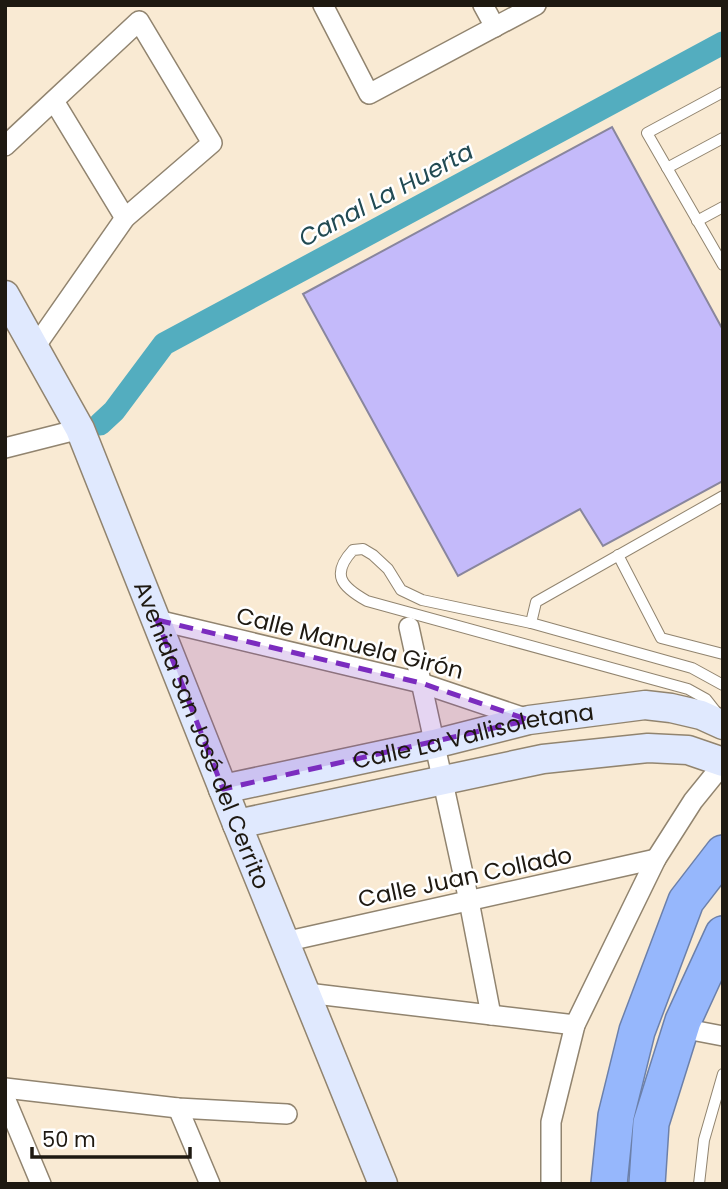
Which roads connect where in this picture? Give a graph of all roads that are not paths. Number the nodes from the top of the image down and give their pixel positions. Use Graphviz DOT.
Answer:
graph roads {
  1 [pos="323,5"];
  2 [pos="484,5"];
  3 [pos="537,5"];
  4 [pos="495,27"];
  5 [pos="723,92"];
  6 [pos="54,101"];
  7 [pos="723,138"];
  8 [pos="5,146"];
  9 [pos="667,168"];
  10 [pos="723,207"];
  11 [pos="125,218"];
  12 [pos="697,221"];
  13 [pos="723,265"];
  14 [pos="5,295"];
  15 [pos="35,347"];
  16 [pos="80,429"];
  17 [pos="5,448"];
  18 [pos="723,496"];
  19 [pos="618,555"];
  20 [pos="157,620"];
  21 [pos="531,623"];
  22 [pos="409,627"];
  23 [pos="723,654"];
  24 [pos="421,683"];
  25 [pos="723,685"];
  26 [pos="529,720"];
  27 [pos="723,725"];
  28 [pos="723,731"];
  29 [pos="434,744"];
  30 [pos="723,763"];
  31 [pos="441,780"];
  32 [pos="223,789"];
  33 [pos="237,824"];
  34 [pos="723,853"];
  35 [pos="656,859"];
  36 [pos="469,901"];
  37 [pos="723,934"];
  38 [pos="284,942"];
  39 [pos="307,993"];
  40 [pos="491,1015"];
  41 [pos="575,1025"];
  42 [pos="681,1028"];
  43 [pos="723,1036"];
  44 [pos="723,1074"];
  45 [pos="5,1087"];
  46 [pos="5,1098"];
  47 [pos="178,1108"];
  48 [pos="287,1114"];
  49 [pos="41,1184"];
  50 [pos="210,1184"];
  51 [pos="383,1184"];
  52 [pos="551,1184"];
  53 [pos="609,1184"];
  54 [pos="646,1184"];
  55 [pos="699,1184"];
  1 -- 4 [label="street"];
  2 -- 4 [label="street"];
  3 -- 4 [label="street"];
  5 -- 9 [label="lane"];
  6 -- 8 [label="street"];
  6 -- 11 [label="street"];
  6 -- 11 [label="street"];
  7 -- 9 [label="lane"];
  9 -- 12 [label="lane"];
  10 -- 12 [label="lane"];
  11 -- 15 [label="street"];
  12 -- 13 [label="lane"];
  14 -- 15 [label="street, Avenida San José del Cerrito"];
  15 -- 16 [label="street, Avenida San José del Cerrito"];
  16 -- 17 [label="street"];
  16 -- 20 [label="street, Avenida San José del Cerrito"];
  18 -- 19 [label="lane"];
  19 -- 21 [label="lane"];
  19 -- 23 [label="lane"];
  20 -- 24 [label="street, Calle Manuela Girón"];
  20 -- 32 [label="street, Avenida San José del Cerrito"];
  21 -- 25 [label="lane"];
  21 -- 27 [label="lane"];
  22 -- 24 [label="street"];
  24 -- 26 [label="street, Calle Manuela Girón"];
  24 -- 29 [label="street"];
  26 -- 27 [label="street, Calle La Vallisoletana"];
  26 -- 29 [label="street, Calle La Vallisoletana"];
  27 -- 28 [label="lane"];
  29 -- 31 [label="street"];
  29 -- 32 [label="street, Calle La Vallisoletana"];
  30 -- 31 [label="street, Calle La Vallisoletana"];
  30 -- 35 [label="street"];
  31 -- 33 [label="street, Calle La Vallisoletana"];
  31 -- 36 [label="street"];
  32 -- 33 [label="street, Avenida San José del Cerrito"];
  33 -- 38 [label="street, Avenida San José del Cerrito"];
  34 -- 53 [label="highway"];
  35 -- 36 [label="street, Calle Juan Collado"];
  35 -- 41 [label="street"];
  36 -- 38 [label="street, Calle Juan Collado"];
  36 -- 40 [label="street"];
  37 -- 42 [label="highway"];
  38 -- 39 [label="street, Avenida San José del Cerrito"];
  39 -- 40 [label="street"];
  39 -- 51 [label="street, Avenida San José del Cerrito"];
  40 -- 41 [label="street"];
  41 -- 52 [label="street"];
  42 -- 43 [label="street"];
  42 -- 54 [label="highway"];
  44 -- 55 [label="lane"];
  45 -- 47 [label="street"];
  46 -- 49 [label="street"];
  47 -- 48 [label="street"];
  47 -- 50 [label="street"];
}
